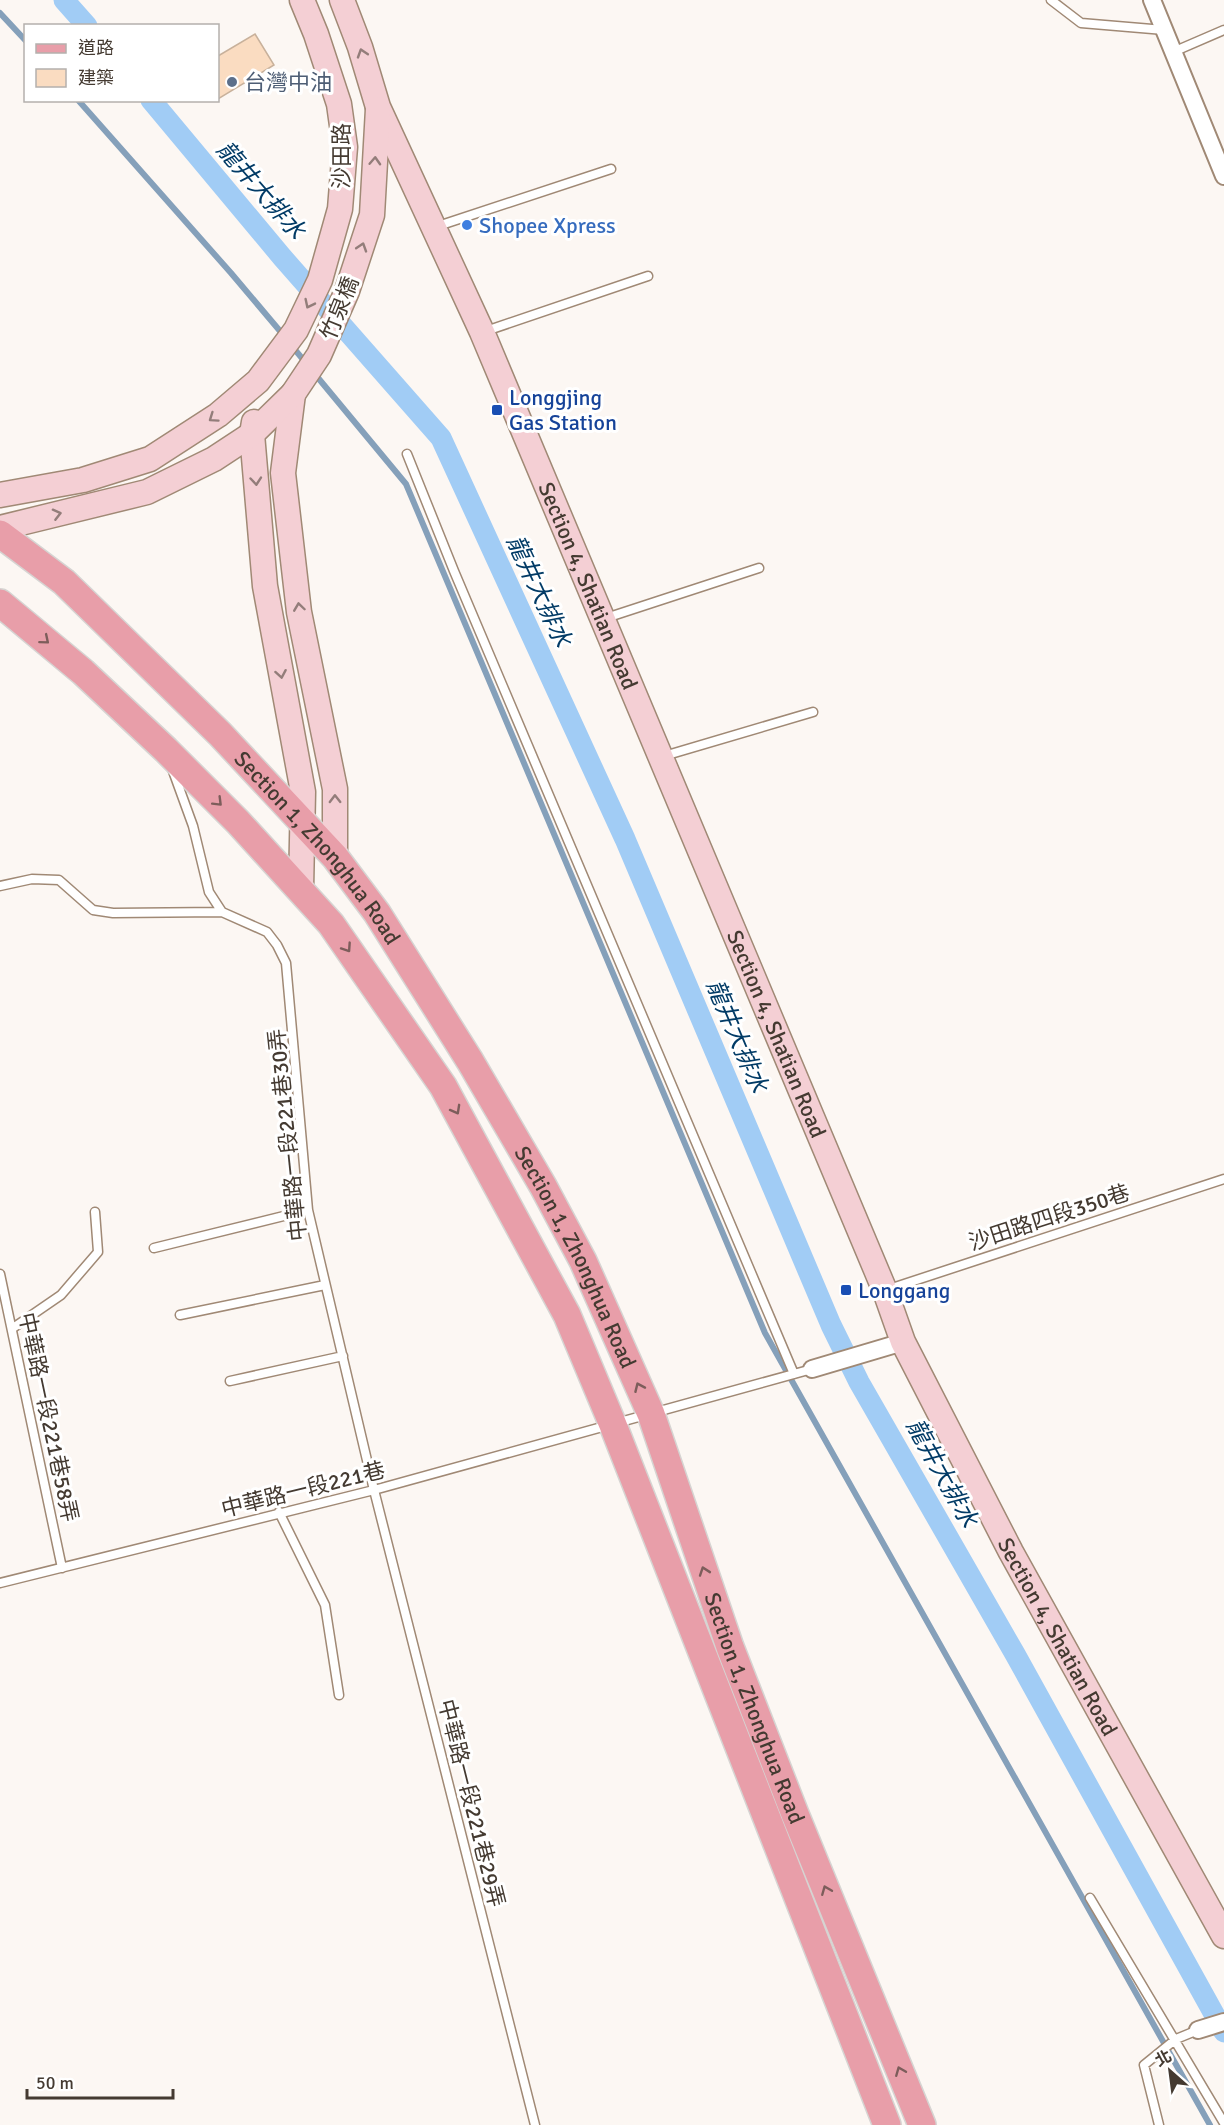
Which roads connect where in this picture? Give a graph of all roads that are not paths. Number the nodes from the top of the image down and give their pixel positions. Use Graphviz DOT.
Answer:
graph roads {
  1 [pos="302,0"];
  2 [pos="342,0"];
  3 [pos="1051,0"];
  4 [pos="1152,0"];
  5 [pos="1164,30"];
  6 [pos="1224,30"];
  7 [pos="1173,52"];
  8 [pos="339,104"];
  9 [pos="378,107"];
  10 [pos="611,169"];
  11 [pos="1224,176"];
  12 [pos="340,209"];
  13 [pos="435,227"];
  14 [pos="648,276"];
  15 [pos="482,332"];
  16 [pos="258,381"];
  17 [pos="293,394"];
  18 [pos="252,434"];
  19 [pos="407,454"];
  20 [pos="0,495"];
  21 [pos="0,528"];
  22 [pos="0,534"];
  23 [pos="759,568"];
  24 [pos="0,603"];
  25 [pos="603,619"];
  26 [pos="813,712"];
  27 [pos="166,750"];
  28 [pos="661,757"];
  29 [pos="301,820"];
  30 [pos="335,857"];
  31 [pos="0,886"];
  32 [pos="301,890"];
  33 [pos="222,912"];
  34 [pos="1224,1179"];
  35 [pos="308,1210"];
  36 [pos="95,1212"];
  37 [pos="154,1248"];
  38 [pos="0,1274"];
  39 [pos="325,1285"];
  40 [pos="885,1291"];
  41 [pos="180,1315"];
  42 [pos="13,1328"];
  43 [pos="903,1342"];
  44 [pos="343,1356"];
  45 [pos="812,1369"];
  46 [pos="794,1374"];
  47 [pos="230,1381"];
  48 [pos="651,1414"];
  49 [pos="613,1425"];
  50 [pos="374,1490"];
  51 [pos="279,1512"];
  52 [pos="62,1568"];
  53 [pos="0,1583"];
  54 [pos="339,1695"];
  55 [pos="1090,1898"];
  56 [pos="1224,1936"];
  57 [pos="1224,2022"];
  58 [pos="1198,2030"];
  59 [pos="1176,2039"];
  60 [pos="1224,2123"];
  61 [pos="535,2125"];
  62 [pos="887,2125"];
  63 [pos="922,2125"];
  64 [pos="1159,2125"];
  1 -- 8 [label="street"];
  9 -- 2 [label="street, Section 4, Shatian Road, one-way"];
  3 -- 5 [label="lane"];
  4 -- 5 [label="street"];
  5 -- 7 [label="street"];
  6 -- 7 [label="lane"];
  7 -- 11 [label="street"];
  8 -- 9 [label="street"];
  8 -- 12 [label="street, 沙田路"];
  9 -- 13 [label="street, Section 4, Shatian Road"];
  17 -- 9 [label="street, 竹泉橋, one-way"];
  10 -- 13 [label="lane"];
  12 -- 16 [label="street, 竹泉橋, one-way"];
  13 -- 15 [label="street, Section 4, Shatian Road"];
  14 -- 15 [label="lane"];
  15 -- 25 [label="street, Section 4, Shatian Road"];
  16 -- 18 [label="street"];
  16 -- 20 [label="street, 竹泉橋, one-way"];
  17 -- 18 [label="street, 竹泉橋"];
  30 -- 17 [label="street, one-way"];
  21 -- 18 [label="street, 竹泉橋, one-way"];
  18 -- 29 [label="street, one-way"];
  19 -- 46 [label="lane"];
  22 -- 29 [label="main road, Section 1, Zhonghua Road"];
  23 -- 25 [label="lane"];
  24 -- 27 [label="main road, Section 1, Zhonghua Road, one-way"];
  25 -- 28 [label="street, Section 4, Shatian Road"];
  26 -- 28 [label="lane"];
  27 -- 32 [label="main road, Section 1, Zhonghua Road, one-way"];
  27 -- 33 [label="lane"];
  28 -- 40 [label="street, Section 4, Shatian Road"];
  29 -- 30 [label="main road, Section 1, Zhonghua Road"];
  29 -- 32 [label="street"];
  48 -- 30 [label="main road, Section 1, Zhonghua Road, one-way"];
  31 -- 33 [label="lane"];
  32 -- 49 [label="main road, Section 1, Zhonghua Road, one-way"];
  33 -- 35 [label="lane, 中華路一段221巷30弄"];
  34 -- 40 [label="lane, 沙田路四段350巷"];
  35 -- 37 [label="lane"];
  35 -- 39 [label="lane, 中華路一段221巷30弄"];
  36 -- 42 [label="lane"];
  38 -- 42 [label="lane, 中華路一段221巷58弄"];
  39 -- 41 [label="lane"];
  39 -- 44 [label="lane, 中華路一段221巷30弄"];
  40 -- 43 [label="street, Section 4, Shatian Road"];
  42 -- 52 [label="lane, 中華路一段221巷58弄"];
  43 -- 45 [label="street"];
  43 -- 56 [label="street, Section 4, Shatian Road"];
  44 -- 47 [label="lane"];
  44 -- 50 [label="lane, 中華路一段221巷30弄"];
  45 -- 46 [label="lane, 中華路一段221巷"];
  46 -- 48 [label="lane, 中華路一段221巷"];
  48 -- 49 [label="lane, 中華路一段221巷"];
  63 -- 48 [label="main road, Section 1, Zhonghua Road, one-way"];
  49 -- 50 [label="lane, 中華路一段221巷"];
  49 -- 62 [label="main road, Section 1, Zhonghua Road"];
  50 -- 51 [label="lane, 中華路一段221巷"];
  50 -- 61 [label="lane, 中華路一段221巷29弄"];
  51 -- 52 [label="lane, 中華路一段221巷"];
  51 -- 54 [label="lane"];
  52 -- 53 [label="lane, 中華路一段221巷"];
  55 -- 59 [label="lane"];
  57 -- 58 [label="street"];
  58 -- 59 [label="lane"];
  59 -- 60 [label="lane"];
  59 -- 64 [label="lane"];
}
